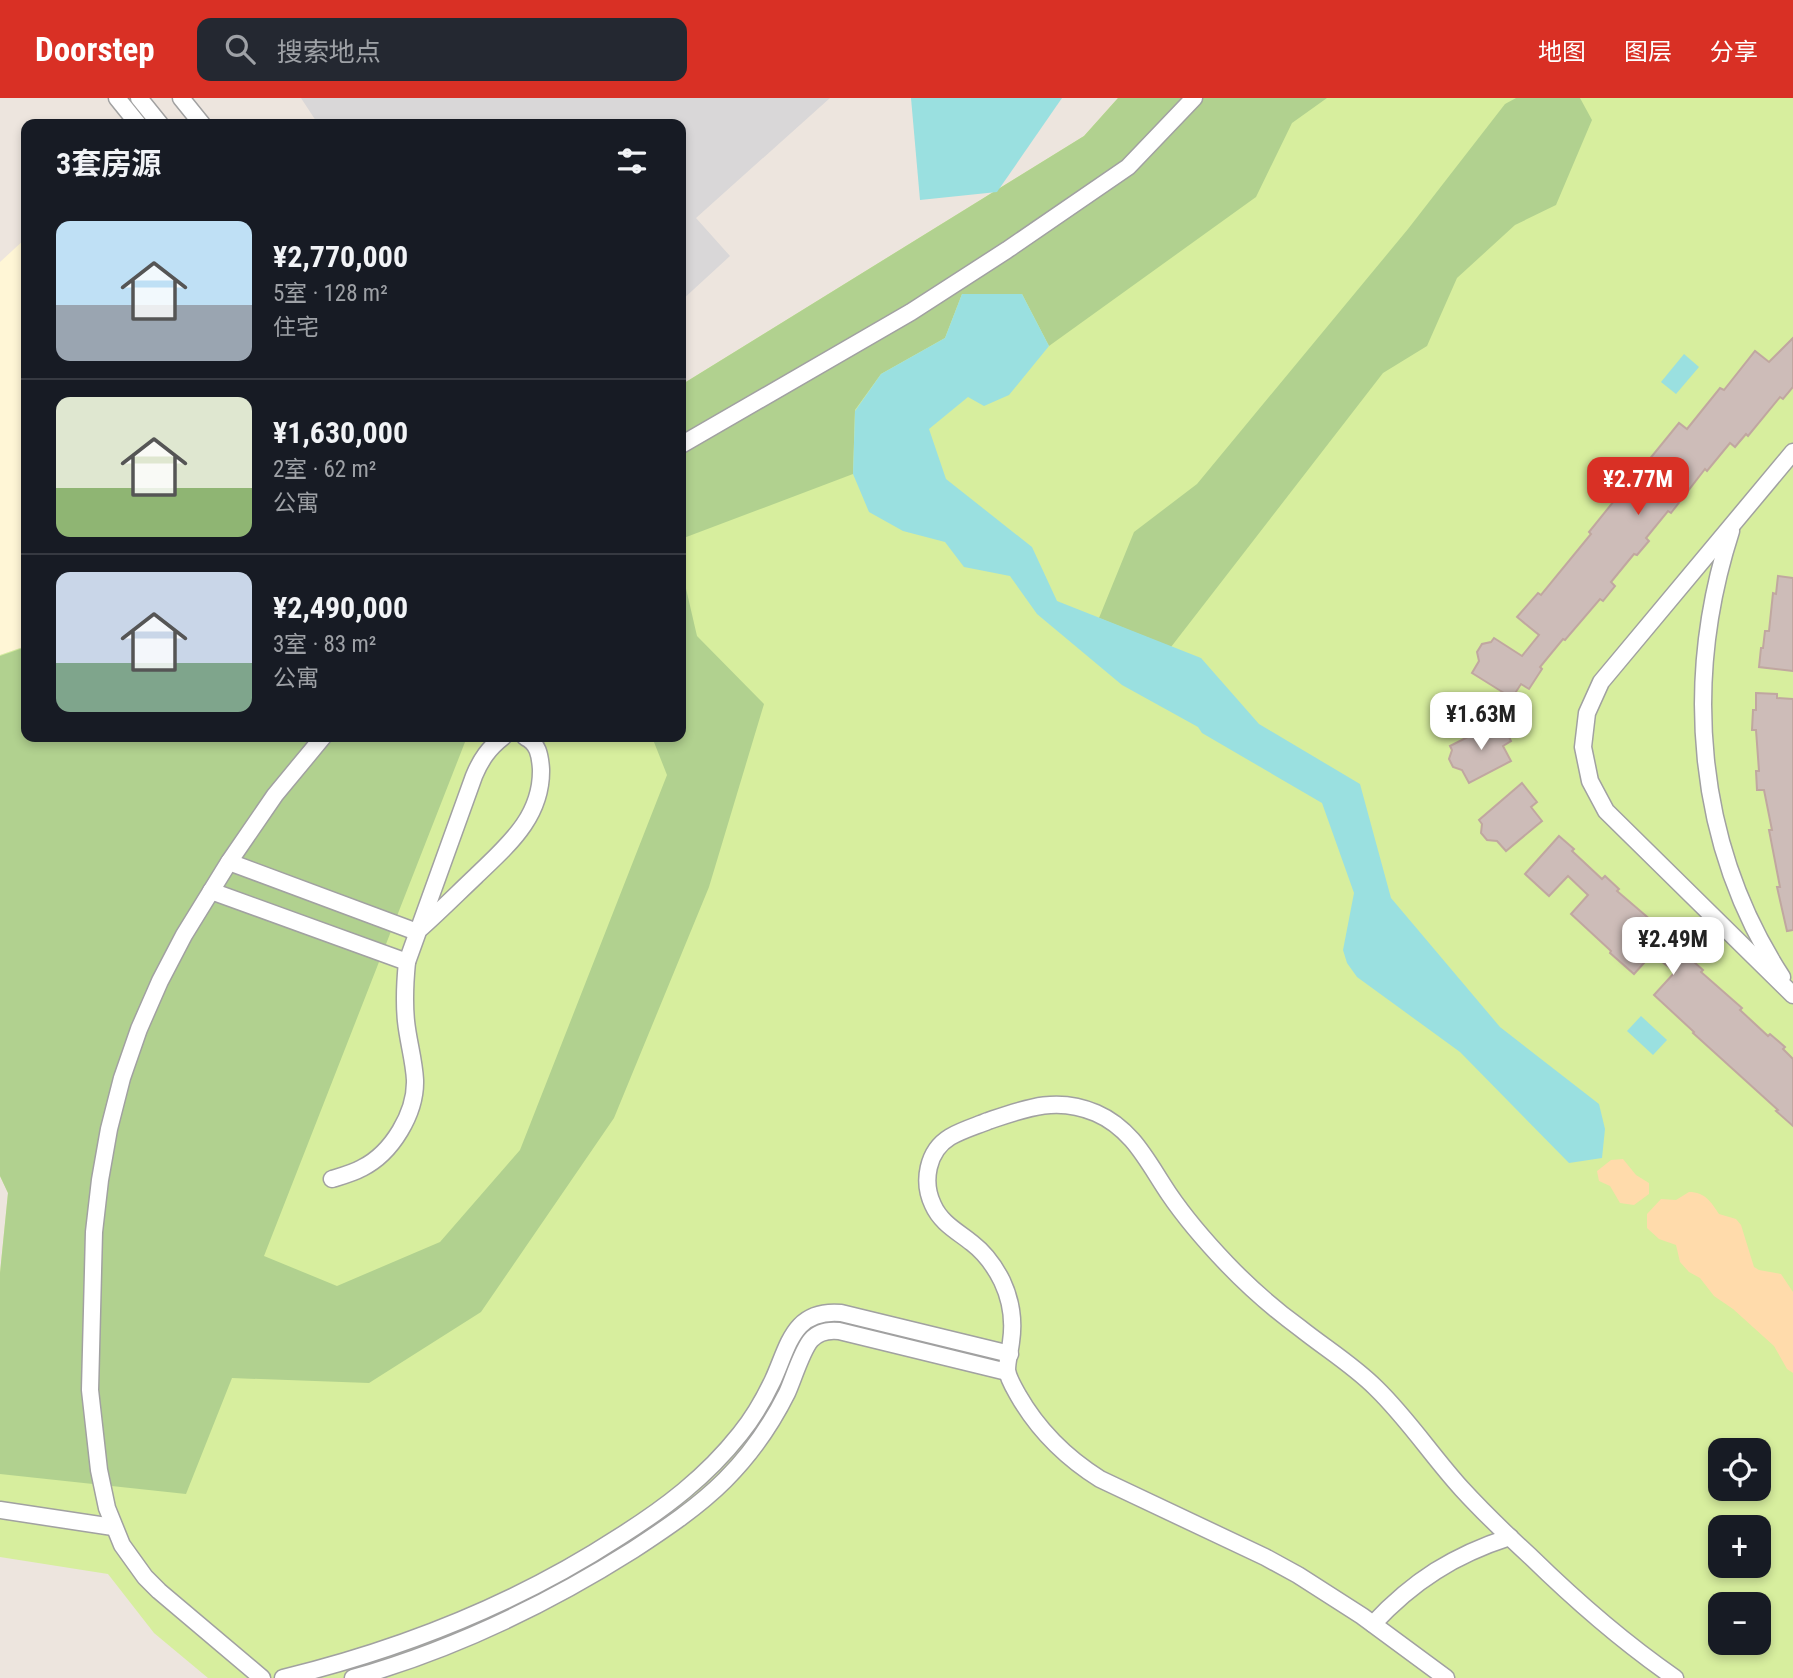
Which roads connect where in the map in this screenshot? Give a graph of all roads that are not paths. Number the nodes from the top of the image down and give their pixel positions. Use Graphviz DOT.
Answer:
graph roads {
  1 [pos="117,98"];
  2 [pos="139,98"];
  3 [pos="181,98"];
  4 [pos="1194,98"];
  5 [pos="134,119"];
  6 [pos="156,119"];
  7 [pos="198,119"];
  8 [pos="686,442"];
  9 [pos="1793,452"];
  10 [pos="1734,523"];
  11 [pos="319,742"];
  12 [pos="496,742"];
  13 [pos="532,742"];
  14 [pos="229,862"];
  15 [pos="211,891"];
  16 [pos="417,932"];
  17 [pos="407,962"];
  18 [pos="1793,994"];
  19 [pos="332,1180"];
  20 [pos="1010,1354"];
  21 [pos="1007,1372"];
  22 [pos="0,1510"];
  23 [pos="113,1527"];
  24 [pos="1510,1537"];
  25 [pos="1373,1624"];
  26 [pos="262,1678"];
  27 [pos="283,1678"];
  28 [pos="353,1678"];
  29 [pos="1446,1678"];
  30 [pos="1675,1678"];
  1 -- 5 [label="street"];
  2 -- 6 [label="street"];
  3 -- 7 [label="street"];
  4 -- 8 [label="street"];
  9 -- 10 [label="street"];
  10 -- 18 [label="street"];
  10 -- 18 [label="street"];
  11 -- 14 [label="street"];
  12 -- 16 [label="street"];
  13 -- 16 [label="street"];
  14 -- 15 [label="street"];
  14 -- 16 [label="street"];
  15 -- 17 [label="street"];
  15 -- 23 [label="street"];
  16 -- 17 [label="street"];
  17 -- 19 [label="street"];
  20 -- 21 [label="street"];
  20 -- 24 [label="street"];
  20 -- 27 [label="street"];
  21 -- 25 [label="street"];
  21 -- 28 [label="street"];
  22 -- 23 [label="street"];
  23 -- 26 [label="street"];
  24 -- 25 [label="street"];
  24 -- 30 [label="street"];
  25 -- 29 [label="street"];
}
